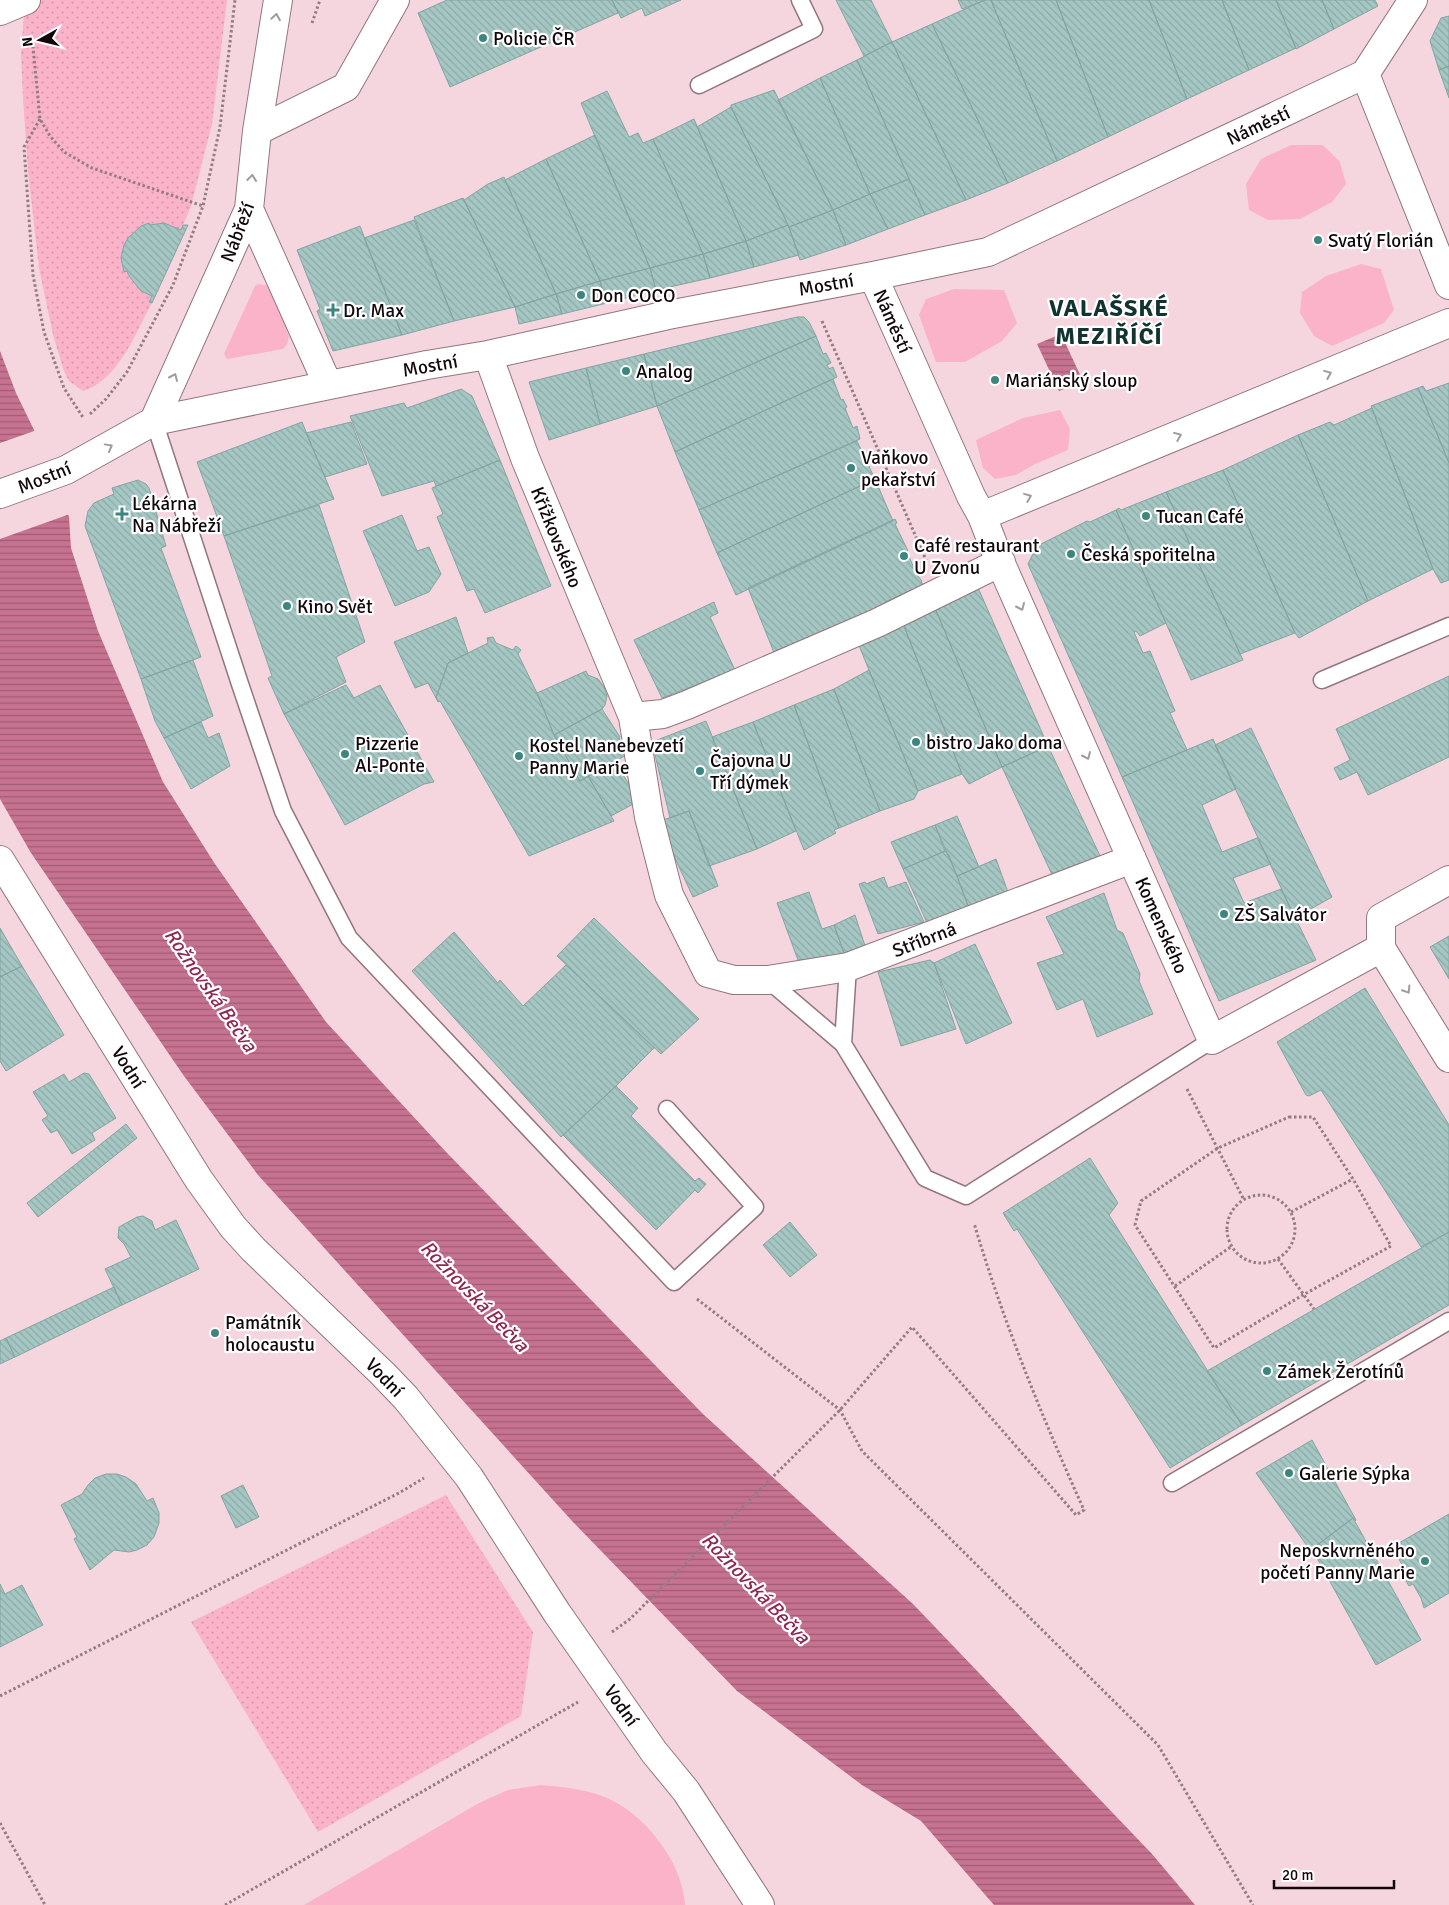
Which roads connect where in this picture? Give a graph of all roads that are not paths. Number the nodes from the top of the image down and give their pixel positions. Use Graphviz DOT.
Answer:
graph roads {
  1 [pos="26,0"];
  2 [pos="278,0"];
  3 [pos="395,0"];
  4 [pos="800,0"];
  5 [pos="1413,0"];
  6 [pos="0,11"];
  7 [pos="1365,74"];
  8 [pos="699,85"];
  9 [pos="257,131"];
  10 [pos="249,209"];
  11 [pos="873,276"];
  12 [pos="1449,285"];
  13 [pos="1449,323"];
  14 [pos="488,355"];
  15 [pos="328,385"];
  16 [pos="154,421"];
  17 [pos="0,494"];
  18 [pos="982,516"];
  19 [pos="1001,562"];
  20 [pos="1449,626"];
  21 [pos="1322,680"];
  22 [pos="633,717"];
  23 [pos="1132,859"];
  24 [pos="0,860"];
  25 [pos="1449,880"];
  26 [pos="1382,948"];
  27 [pos="848,967"];
  28 [pos="708,973"];
  29 [pos="768,980"];
  30 [pos="1212,1040"];
  31 [pos="843,1044"];
  32 [pos="1449,1058"];
  33 [pos="667,1109"];
  34 [pos="1449,1322"];
  35 [pos="1172,1483"];
  36 [pos="760,1905"];
  1 -- 6 [label="street"];
  9 -- 2 [label="street, Nábřeží, one-way"];
  3 -- 9 [label="street"];
  4 -- 8 [label="lane"];
  5 -- 7 [label="street"];
  7 -- 11 [label="street, Náměstí"];
  7 -- 12 [label="street"];
  10 -- 9 [label="street, Nábřeží, one-way"];
  10 -- 15 [label="street"];
  16 -- 10 [label="street, Nábřeží, one-way"];
  11 -- 14 [label="street, Mostní"];
  11 -- 18 [label="street, Náměstí"];
  18 -- 13 [label="street, one-way"];
  14 -- 15 [label="street, Mostní"];
  14 -- 22 [label="street, Křížkovského"];
  15 -- 16 [label="street, Mostní"];
  17 -- 16 [label="street, Mostní, one-way"];
  16 -- 33 [label="lane"];
  18 -- 19 [label="street, Komenského"];
  19 -- 22 [label="street"];
  19 -- 23 [label="street, Komenského, one-way"];
  20 -- 21 [label="lane"];
  22 -- 28 [label="street, Křížkovského"];
  23 -- 27 [label="street, Stříbrná"];
  23 -- 30 [label="street, Komenského"];
  24 -- 36 [label="street, Vodní"];
  25 -- 26 [label="street"];
  26 -- 30 [label="street"];
  26 -- 32 [label="street, one-way"];
  27 -- 29 [label="street, Stříbrná"];
  27 -- 31 [label="lane"];
  28 -- 29 [label="street, Stříbrná"];
  29 -- 31 [label="lane"];
  30 -- 31 [label="lane"];
  34 -- 35 [label="lane"];
}
